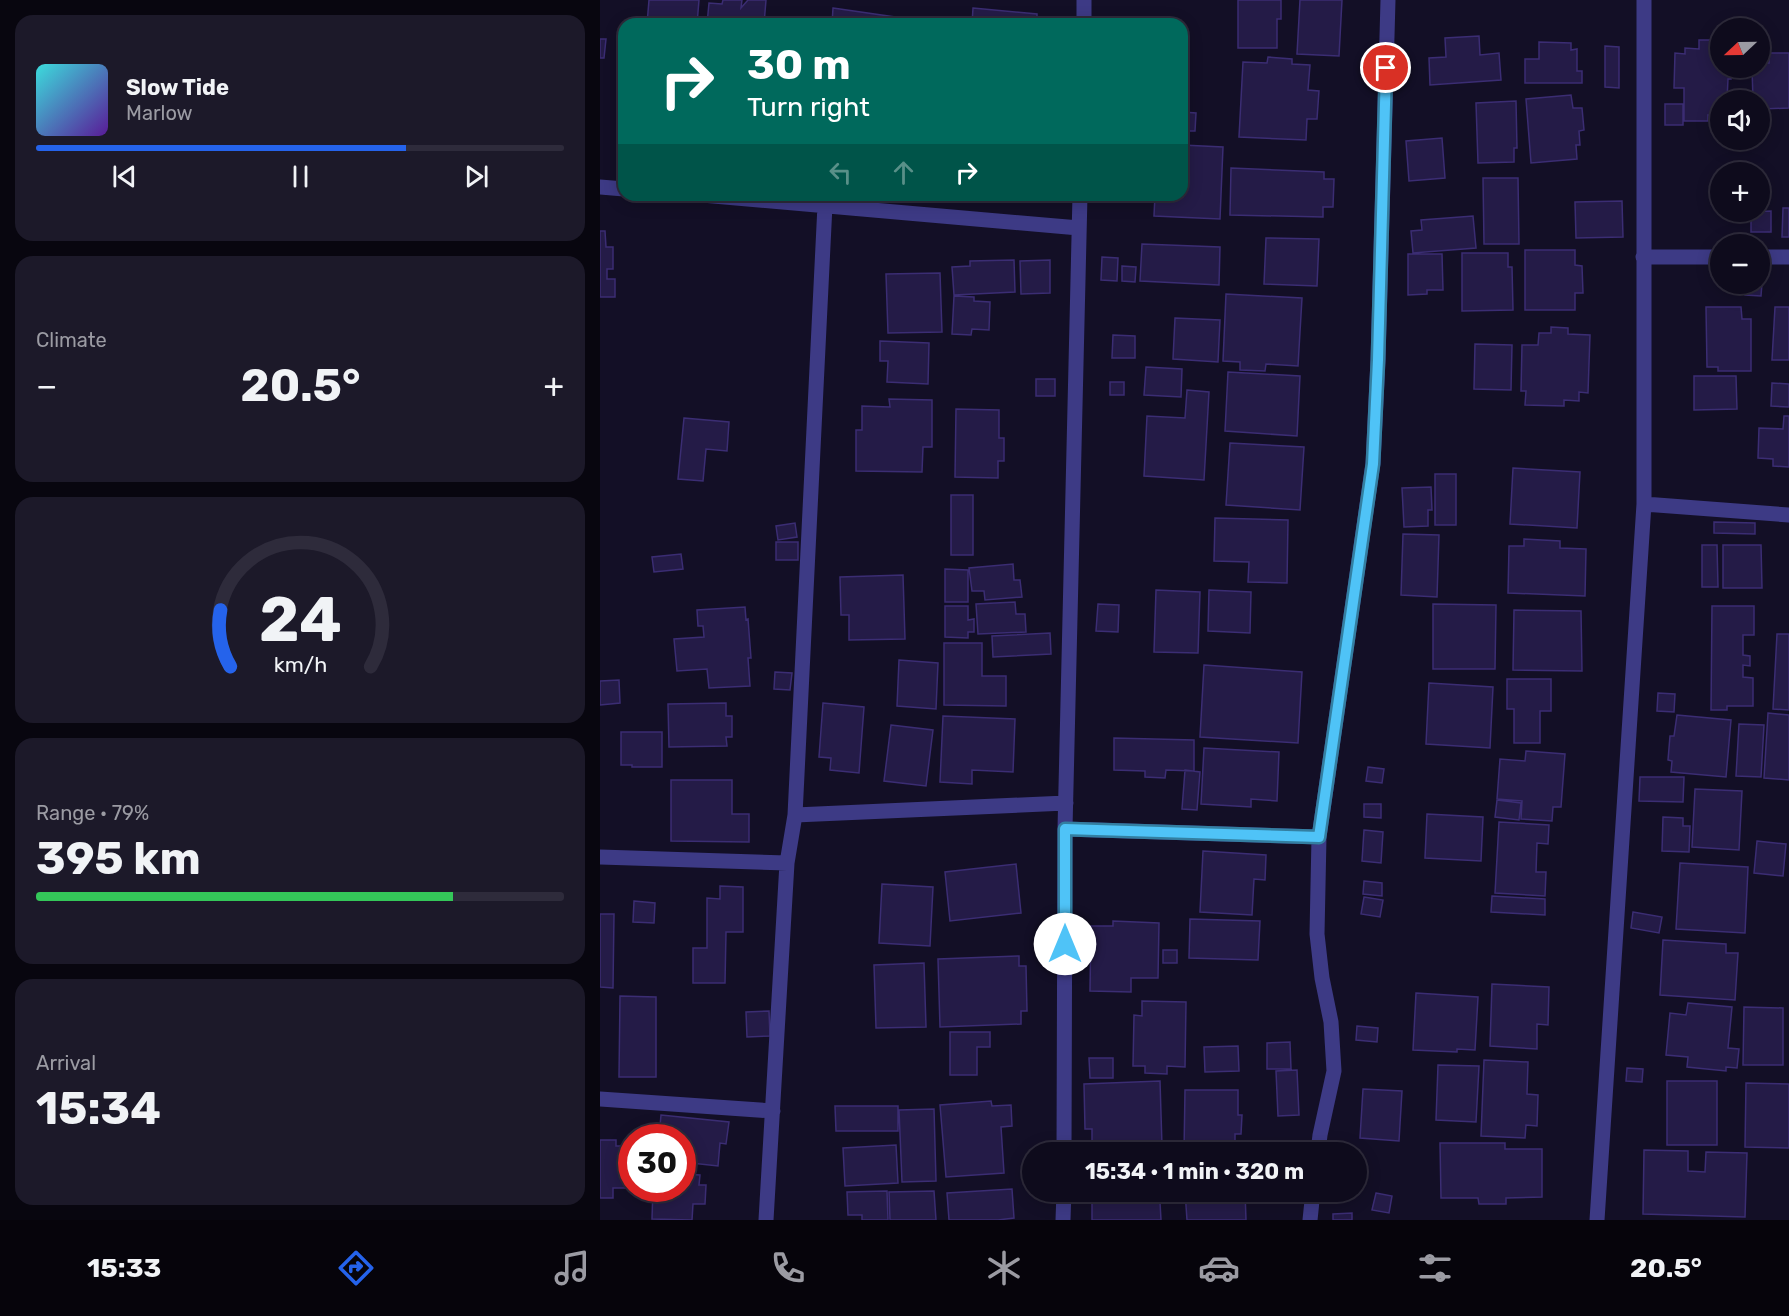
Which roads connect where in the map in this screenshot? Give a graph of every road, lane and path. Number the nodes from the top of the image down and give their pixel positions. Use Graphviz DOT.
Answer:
graph roads {
  1 [pos="1084,0"];
  2 [pos="1388,0"];
  3 [pos="1644,0"];
  4 [pos="1084,18"];
  5 [pos="600,187"];
  6 [pos="618,188"];
  7 [pos="776,201"];
  8 [pos="1080,201"];
  9 [pos="825,205"];
  10 [pos="1079,228"];
  11 [pos="1643,257"];
  12 [pos="1710,257"];
  13 [pos="1770,257"];
  14 [pos="1789,257"];
  15 [pos="1644,504"];
  16 [pos="1789,515"];
  17 [pos="1066,803"];
  18 [pos="795,815"];
  19 [pos="1065,829"];
  20 [pos="1319,837"];
  21 [pos="600,857"];
  22 [pos="787,863"];
  23 [pos="600,1098"];
  24 [pos="773,1111"];
  25 [pos="1064,1142"];
  26 [pos="1319,1142"];
  27 [pos="1064,1202"];
  28 [pos="1312,1202"];
  29 [pos="766,1220"];
  30 [pos="1064,1220"];
  31 [pos="1310,1220"];
  32 [pos="1597,1220"];
  1 -- 4 [label="street"];
  2 -- 20 [label="street"];
  3 -- 11 [label="street"];
  5 -- 6 [label="street"];
  7 -- 9 [label="street"];
  8 -- 10 [label="street"];
  9 -- 10 [label="street"];
  9 -- 18 [label="street"];
  10 -- 17 [label="street"];
  11 -- 12 [label="street"];
  11 -- 15 [label="street"];
  13 -- 14 [label="street"];
  15 -- 16 [label="street"];
  15 -- 32 [label="street"];
  17 -- 18 [label="street"];
  17 -- 19 [label="street"];
  18 -- 22 [label="street"];
  19 -- 20 [label="street"];
  19 -- 25 [label="street"];
  20 -- 26 [label="street"];
  21 -- 22 [label="street"];
  22 -- 24 [label="street"];
  23 -- 24 [label="street"];
  24 -- 29 [label="street"];
  27 -- 30 [label="street"];
  28 -- 31 [label="street"];
}
